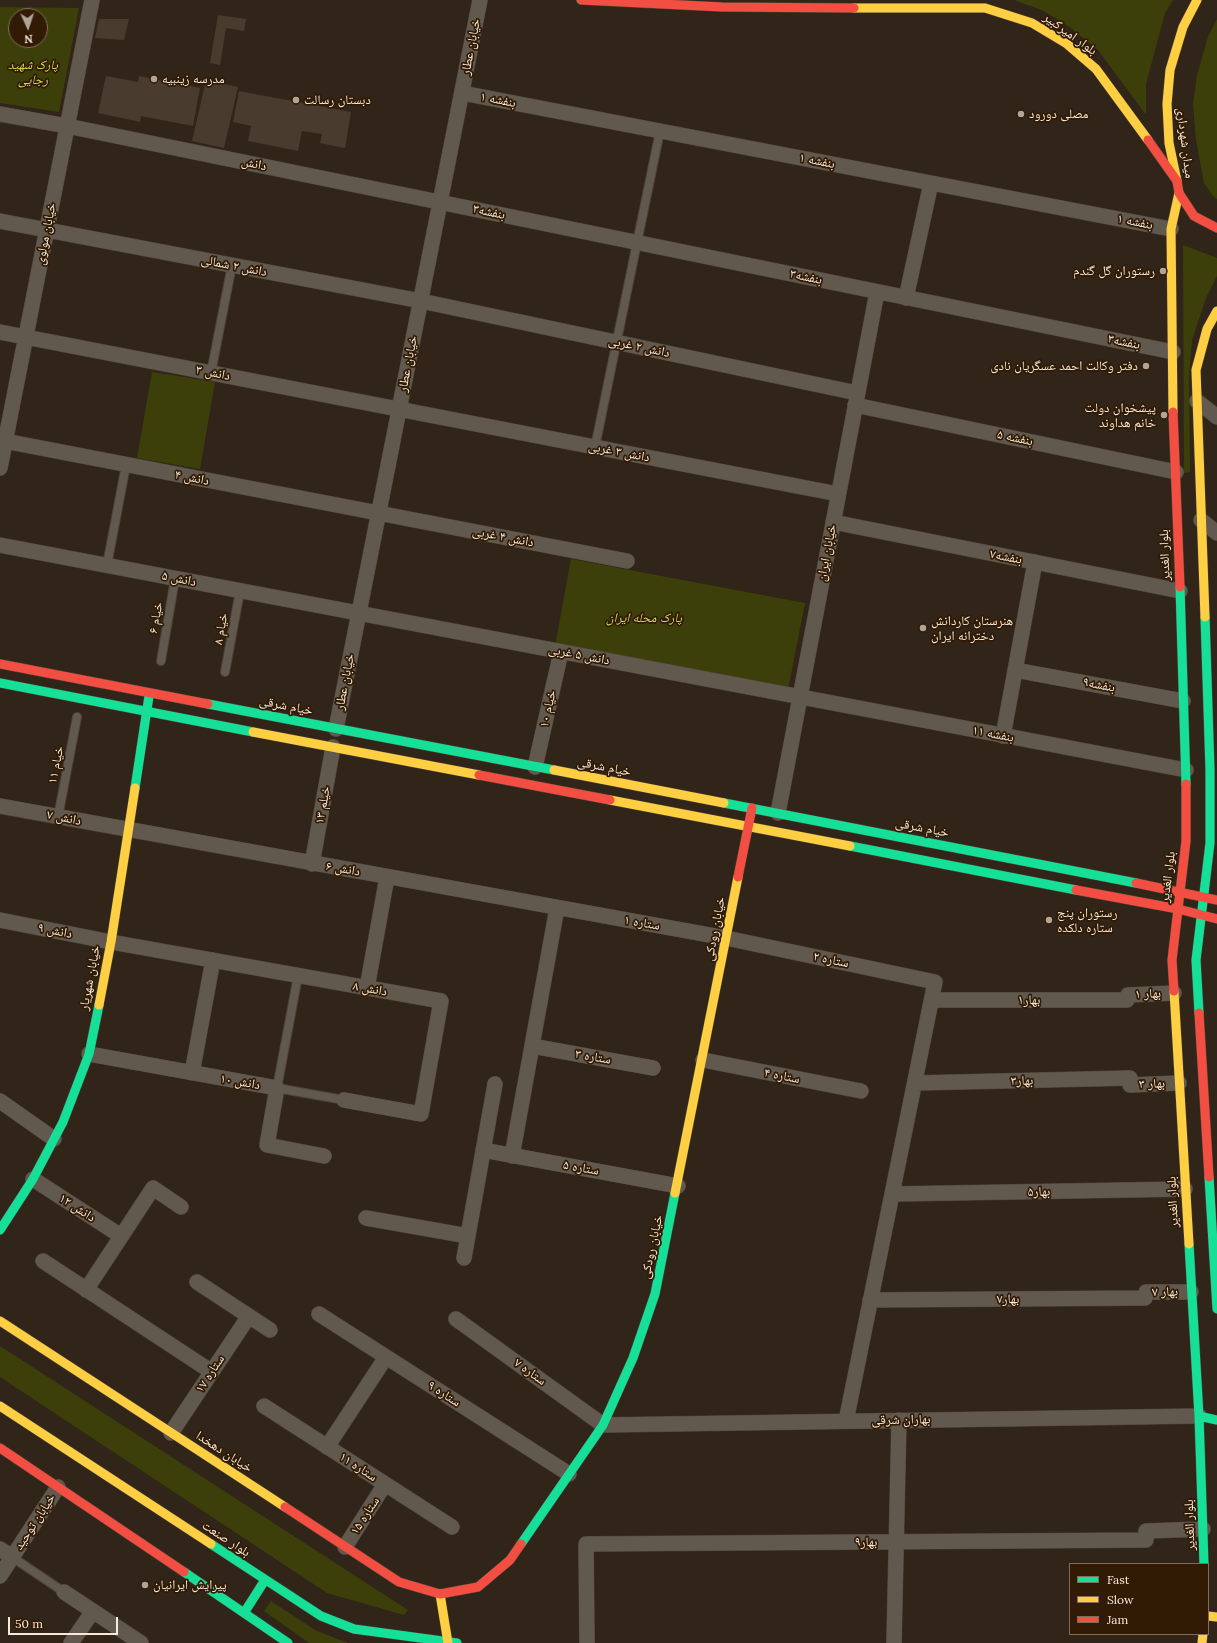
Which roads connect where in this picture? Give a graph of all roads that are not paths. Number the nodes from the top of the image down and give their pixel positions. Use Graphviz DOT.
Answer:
graph roads {
  1 [pos="92,0"];
  2 [pos="480,0"];
  3 [pos="581,0"];
  4 [pos="1197,0"];
  5 [pos="987,4"];
  6 [pos="462,93"];
  7 [pos="0,114"];
  8 [pos="67,126"];
  9 [pos="660,131"];
  10 [pos="1176,181"];
  11 [pos="932,183"];
  12 [pos="1179,193"];
  13 [pos="440,202"];
  14 [pos="0,221"];
  15 [pos="1171,228"];
  16 [pos="1217,228"];
  17 [pos="47,230"];
  18 [pos="637,243"];
  19 [pos="232,266"];
  20 [pos="876,292"];
  21 [pos="906,298"];
  22 [pos="420,302"];
  23 [pos="1217,311"];
  24 [pos="0,332"];
  25 [pos="26,337"];
  26 [pos="617,343"];
  27 [pos="1172,352"];
  28 [pos="212,373"];
  29 [pos="856,399"];
  30 [pos="1197,401"];
  31 [pos="399,409"];
  32 [pos="1217,418"];
  33 [pos="3,441"];
  34 [pos="595,447"];
  35 [pos="126,465"];
  36 [pos="0,468"];
  37 [pos="1176,472"];
  38 [pos="838,494"];
  39 [pos="379,513"];
  40 [pos="1202,520"];
  41 [pos="833,522"];
  42 [pos="1217,533"];
  43 [pos="0,545"];
  44 [pos="627,561"];
  45 [pos="1036,562"];
  46 [pos="107,565"];
  47 [pos="175,579"];
  48 [pos="240,591"];
  49 [pos="1180,591"];
  50 [pos="359,614"];
  51 [pos="561,652"];
  52 [pos="161,662"];
  53 [pos="0,664"];
  54 [pos="1212,664"];
  55 [pos="1015,670"];
  56 [pos="225,672"];
  57 [pos="0,683"];
  58 [pos="149,692"];
  59 [pos="800,697"];
  60 [pos="1183,701"];
  61 [pos="146,711"];
  62 [pos="77,717"];
  63 [pos="336,729"];
  64 [pos="1003,736"];
  65 [pos="333,747"];
  66 [pos="535,766"];
  67 [pos="1186,770"];
  68 [pos="531,785"];
  69 [pos="0,806"];
  70 [pos="752,808"];
  71 [pos="778,813"];
  72 [pos="58,817"];
  73 [pos="748,827"];
  74 [pos="128,831"];
  75 [pos="1214,838"];
  76 [pos="312,864"];
  77 [pos="387,877"];
  78 [pos="1180,891"];
  79 [pos="1204,895"];
  80 [pos="1217,900"];
  81 [pos="557,908"];
  82 [pos="1178,909"];
  83 [pos="1202,914"];
  84 [pos="1217,919"];
  85 [pos="0,920"];
  86 [pos="726,938"];
  87 [pos="111,942"];
  88 [pos="213,960"];
  89 [pos="298,976"];
  90 [pos="367,988"];
  91 [pos="1174,993"];
  92 [pos="932,1000"];
  93 [pos="1127,1000"];
  94 [pos="532,1046"];
  95 [pos="89,1054"];
  96 [pos="702,1060"];
  97 [pos="653,1068"];
  98 [pos="192,1073"];
  99 [pos="1130,1078"];
  100 [pos="915,1083"];
  101 [pos="1179,1083"];
  102 [pos="496,1084"];
  103 [pos="1210,1085"];
  104 [pos="277,1088"];
  105 [pos="862,1091"];
  106 [pos="344,1100"];
  107 [pos="2,1102"];
  108 [pos="54,1139"];
  109 [pos="483,1150"];
  110 [pos="324,1156"];
  111 [pos="512,1156"];
  112 [pos="33,1179"];
  113 [pos="678,1186"];
  114 [pos="1185,1189"];
  115 [pos="892,1194"];
  116 [pos="1214,1203"];
  117 [pos="181,1207"];
  118 [pos="366,1218"];
  119 [pos="0,1230"];
  120 [pos="121,1236"];
  121 [pos="468,1236"];
  122 [pos="464,1258"];
  123 [pos="42,1261"];
  124 [pos="197,1282"];
  125 [pos="86,1290"];
  126 [pos="1191,1292"];
  127 [pos="1145,1298"];
  128 [pos="870,1300"];
  129 [pos="1217,1309"];
  130 [pos="319,1314"];
  131 [pos="249,1316"];
  132 [pos="456,1320"];
  133 [pos="0,1321"];
  134 [pos="270,1330"];
  135 [pos="386,1357"];
  136 [pos="212,1372"];
  137 [pos="0,1406"];
  138 [pos="264,1406"];
  139 [pos="1199,1416"];
  140 [pos="899,1420"];
  141 [pos="1217,1420"];
  142 [pos="846,1421"];
  143 [pos="603,1425"];
  144 [pos="171,1433"];
  145 [pos="327,1447"];
  146 [pos="0,1448"];
  147 [pos="569,1474"];
  148 [pos="385,1484"];
  149 [pos="58,1487"];
  150 [pos="452,1527"];
  151 [pos="1203,1530"];
  152 [pos="896,1541"];
  153 [pos="344,1547"];
  154 [pos="6,1553"];
  155 [pos="1204,1563"];
  156 [pos="0,1576"];
  157 [pos="265,1580"];
  158 [pos="64,1592"];
  159 [pos="440,1594"];
  160 [pos="93,1611"];
  161 [pos="244,1613"];
  162 [pos="447,1642"];
  163 [pos="72,1643"];
  164 [pos="141,1643"];
  165 [pos="288,1643"];
  166 [pos="457,1643"];
  167 [pos="587,1643"];
  168 [pos="894,1643"];
  1 -- 8 [label="street, خیابان مولوی"];
  2 -- 6 [label="street, خیابان عطار"];
  3 -- 5 [label="street, بلوار امیرکبیر"];
  4 -- 10 [label="street, میدان شهرداری"];
  5 -- 10 [label="street, بلوار امیرکبیر"];
  6 -- 9 [label="street, بنفشه ۱"];
  6 -- 13 [label="street, خیابان عطار"];
  7 -- 8 [label="street, دانش"];
  8 -- 13 [label="street, دانش"];
  8 -- 17 [label="street, خیابان مولوی"];
  9 -- 11 [label="street, بنفشه ۱"];
  9 -- 18 [label="lane"];
  10 -- 12 [label="street, میدان شهرداری"];
  11 -- 15 [label="street, بنفشه ۱"];
  11 -- 21 [label="street"];
  12 -- 15 [label="street, بلوار الغدیر"];
  12 -- 16 [label="street, میدان شهرداری"];
  13 -- 18 [label="street, بنفشه۳"];
  13 -- 22 [label="street, خیابان عطار"];
  14 -- 17 [label="street, دانش ۲ شمالی"];
  15 -- 27 [label="street, بلوار الغدیر"];
  17 -- 19 [label="street, دانش ۲ شمالی"];
  17 -- 25 [label="street, خیابان مولوی"];
  18 -- 20 [label="street, بنفشه۳"];
  18 -- 26 [label="lane"];
  19 -- 22 [label="street, دانش ۲ شمالی"];
  19 -- 28 [label="lane"];
  20 -- 21 [label="street, بنفشه۳"];
  20 -- 29 [label="street, خیابان ایران"];
  21 -- 27 [label="street, بنفشه۳"];
  22 -- 26 [label="street, دانش ۲ غربی"];
  22 -- 31 [label="street, خیابان عطار"];
  23 -- 30 [label="street"];
  24 -- 25 [label="street, دانش ۳"];
  25 -- 28 [label="street, دانش ۳"];
  25 -- 33 [label="street, خیابان مولوی"];
  26 -- 29 [label="street, دانش ۲ غربی"];
  26 -- 34 [label="lane"];
  27 -- 37 [label="street, بلوار الغدیر"];
  28 -- 31 [label="street, دانش ۳"];
  29 -- 37 [label="street, بنفشه ۵"];
  29 -- 38 [label="street, خیابان ایران"];
  30 -- 32 [label="street"];
  30 -- 40 [label="street"];
  31 -- 34 [label="street, دانش ۳ غربی"];
  31 -- 39 [label="street, خیابان عطار"];
  33 -- 35 [label="street, دانش ۴"];
  33 -- 36 [label="street, خیابان مولوی"];
  34 -- 38 [label="street, دانش ۳ غربی"];
  35 -- 39 [label="street, دانش ۴"];
  35 -- 46 [label="lane"];
  37 -- 49 [label="street, بلوار الغدیر"];
  38 -- 41 [label="street, خیابان ایران"];
  39 -- 44 [label="street, دانش ۴ غربی"];
  39 -- 50 [label="street, خیابان عطار"];
  40 -- 42 [label="street"];
  40 -- 54 [label="street"];
  41 -- 45 [label="street, بنفشه۷"];
  41 -- 59 [label="street, خیابان ایران"];
  43 -- 46 [label="street, دانش ۵"];
  45 -- 49 [label="street, بنفشه۷"];
  45 -- 55 [label="street"];
  46 -- 47 [label="street, دانش ۵"];
  47 -- 48 [label="street, دانش ۵"];
  47 -- 52 [label="lane, خیام ۶"];
  48 -- 50 [label="street, دانش ۵"];
  48 -- 56 [label="lane, خیام ۸"];
  49 -- 60 [label="street, بلوار الغدیر"];
  50 -- 51 [label="street, دانش ۵ غربی"];
  50 -- 63 [label="street, خیابان عطار"];
  51 -- 59 [label="street, دانش ۵ غربی"];
  51 -- 66 [label="street, خیام ۱۰"];
  53 -- 58 [label="street, خیام شرقی"];
  54 -- 75 [label="street"];
  55 -- 60 [label="street, بنفشه۹"];
  55 -- 64 [label="street"];
  57 -- 61 [label="street"];
  58 -- 61 [label="street, خیابان شهریار"];
  58 -- 63 [label="street, خیام شرقی"];
  59 -- 64 [label="street, بنفشه ۱۱"];
  59 -- 71 [label="street, خیابان ایران"];
  60 -- 67 [label="street, بلوار الغدیر"];
  61 -- 65 [label="street"];
  61 -- 74 [label="street, خیابان شهریار"];
  62 -- 72 [label="lane, خیام ۱۱"];
  63 -- 65 [label="street"];
  63 -- 66 [label="street, خیام شرقی"];
  64 -- 67 [label="street, بنفشه ۱۱"];
  65 -- 68 [label="street"];
  65 -- 76 [label="street, خیلم ۱۳"];
  66 -- 68 [label="street"];
  66 -- 70 [label="street, خیام شرقی"];
  67 -- 78 [label="street, بلوار الغدیر"];
  68 -- 73 [label="street"];
  69 -- 72 [label="street, دانش ۷"];
  70 -- 71 [label="street, خیام شرقی"];
  70 -- 73 [label="street, خیابان رودکی"];
  71 -- 78 [label="street, خیام شرقی"];
  72 -- 74 [label="street, دانش ۷"];
  73 -- 82 [label="street"];
  73 -- 86 [label="street, خیابان رودکی"];
  74 -- 76 [label="street, دانش ۶"];
  74 -- 87 [label="street, خیابان شهریار"];
  75 -- 79 [label="street"];
  76 -- 77 [label="street, دانش ۶"];
  77 -- 81 [label="street, دانش ۶"];
  77 -- 90 [label="street"];
  78 -- 79 [label="street, خیام شرقی"];
  78 -- 82 [label="street, بلوار الغدیر"];
  79 -- 80 [label="street, خیام شرقی"];
  79 -- 83 [label="street"];
  81 -- 86 [label="street, ستاره ۱"];
  81 -- 94 [label="street"];
  82 -- 83 [label="street"];
  82 -- 91 [label="street, بلوار الغدیر"];
  83 -- 84 [label="street"];
  83 -- 103 [label="street"];
  85 -- 87 [label="street, دانش ۹"];
  86 -- 92 [label="street, ستاره ۲"];
  86 -- 96 [label="street, خیابان رودکی"];
  87 -- 88 [label="street, دانش ۸"];
  87 -- 95 [label="street, خیابان شهریار"];
  88 -- 89 [label="street, دانش ۸"];
  88 -- 98 [label="street"];
  89 -- 90 [label="street, دانش ۸"];
  89 -- 104 [label="lane"];
  90 -- 106 [label="street, دانش ۸"];
  91 -- 93 [label="street, بهار ۱"];
  91 -- 101 [label="street, بلوار الغدیر"];
  92 -- 93 [label="street, بهار۱"];
  92 -- 100 [label="street"];
  94 -- 97 [label="street, ستاره ۳"];
  94 -- 111 [label="street"];
  95 -- 98 [label="street, دانش ۱۰"];
  95 -- 108 [label="street, خیابان شهریار"];
  96 -- 105 [label="street, ستاره ۴"];
  96 -- 113 [label="street, خیابان رودکی"];
  98 -- 104 [label="street, دانش ۱۰"];
  99 -- 100 [label="street, بهار۳"];
  99 -- 101 [label="street, بهار ۳"];
  100 -- 115 [label="street"];
  101 -- 114 [label="street, بلوار الغدیر"];
  102 -- 109 [label="street"];
  103 -- 116 [label="street"];
  104 -- 106 [label="lane"];
  104 -- 110 [label="street, دانش ۱۰"];
  107 -- 108 [label="street"];
  108 -- 112 [label="street, خیابان شهریار"];
  109 -- 111 [label="street, ستاره ۵"];
  109 -- 121 [label="street"];
  111 -- 113 [label="street, ستاره ۵"];
  112 -- 119 [label="street, خیابان شهریار"];
  112 -- 120 [label="street, دانش ۱۲"];
  113 -- 143 [label="street, خیابان رودکی"];
  114 -- 115 [label="street, بهار۵"];
  114 -- 126 [label="street, بلوار الغدیر"];
  115 -- 128 [label="street"];
  116 -- 129 [label="street"];
  117 -- 120 [label="street"];
  118 -- 121 [label="street"];
  120 -- 125 [label="street"];
  121 -- 122 [label="street"];
  123 -- 125 [label="street"];
  124 -- 131 [label="street"];
  125 -- 136 [label="street"];
  126 -- 127 [label="street, بهار ۷"];
  126 -- 139 [label="street, بلوار الغدیر"];
  127 -- 128 [label="street, بهار۷"];
  128 -- 142 [label="street"];
  130 -- 135 [label="street, ستاره ۹"];
  131 -- 134 [label="street"];
  131 -- 136 [label="street, ستاره ۱۷"];
  132 -- 143 [label="street, ستاره ۷"];
  133 -- 144 [label="street, خیابان دهخدا"];
  135 -- 145 [label="street"];
  135 -- 147 [label="street, ستاره ۹"];
  136 -- 144 [label="street, ستاره ۱۷"];
  137 -- 157 [label="street, بلوار صنعت"];
  138 -- 145 [label="street, ستاره ۱۱"];
  139 -- 140 [label="street, بهاران شرقی"];
  139 -- 141 [label="street"];
  139 -- 151 [label="street, بلوار الغدیر"];
  140 -- 142 [label="street, بهاران شرقی"];
  140 -- 152 [label="street"];
  142 -- 143 [label="street, بهاران شرقی"];
  143 -- 147 [label="street, خیابان رودکی"];
  144 -- 153 [label="street, خیابان دهخدا"];
  145 -- 148 [label="street, ستاره ۱۱"];
  146 -- 149 [label="street"];
  147 -- 159 [label="street, خیابان رودکی"];
  148 -- 150 [label="street, ستاره ۱۱"];
  148 -- 153 [label="street, ستاره ۱۵"];
  149 -- 154 [label="street, خیابان توحید"];
  149 -- 161 [label="street"];
  151 -- 152 [label="street, بهار۹"];
  151 -- 155 [label="street, بلوار الغدیر"];
  152 -- 167 [label="street, بهار۹"];
  152 -- 168 [label="street"];
  153 -- 159 [label="street, خیابان دهخدا"];
  154 -- 156 [label="street, خیابان توحید"];
  154 -- 158 [label="lane"];
  157 -- 161 [label="street"];
  157 -- 162 [label="street, بلوار صنعت"];
  158 -- 160 [label="street"];
  159 -- 162 [label="street"];
  160 -- 163 [label="street"];
  160 -- 164 [label="street"];
  161 -- 165 [label="street"];
  162 -- 166 [label="street, بلوار صنعت"];
}
